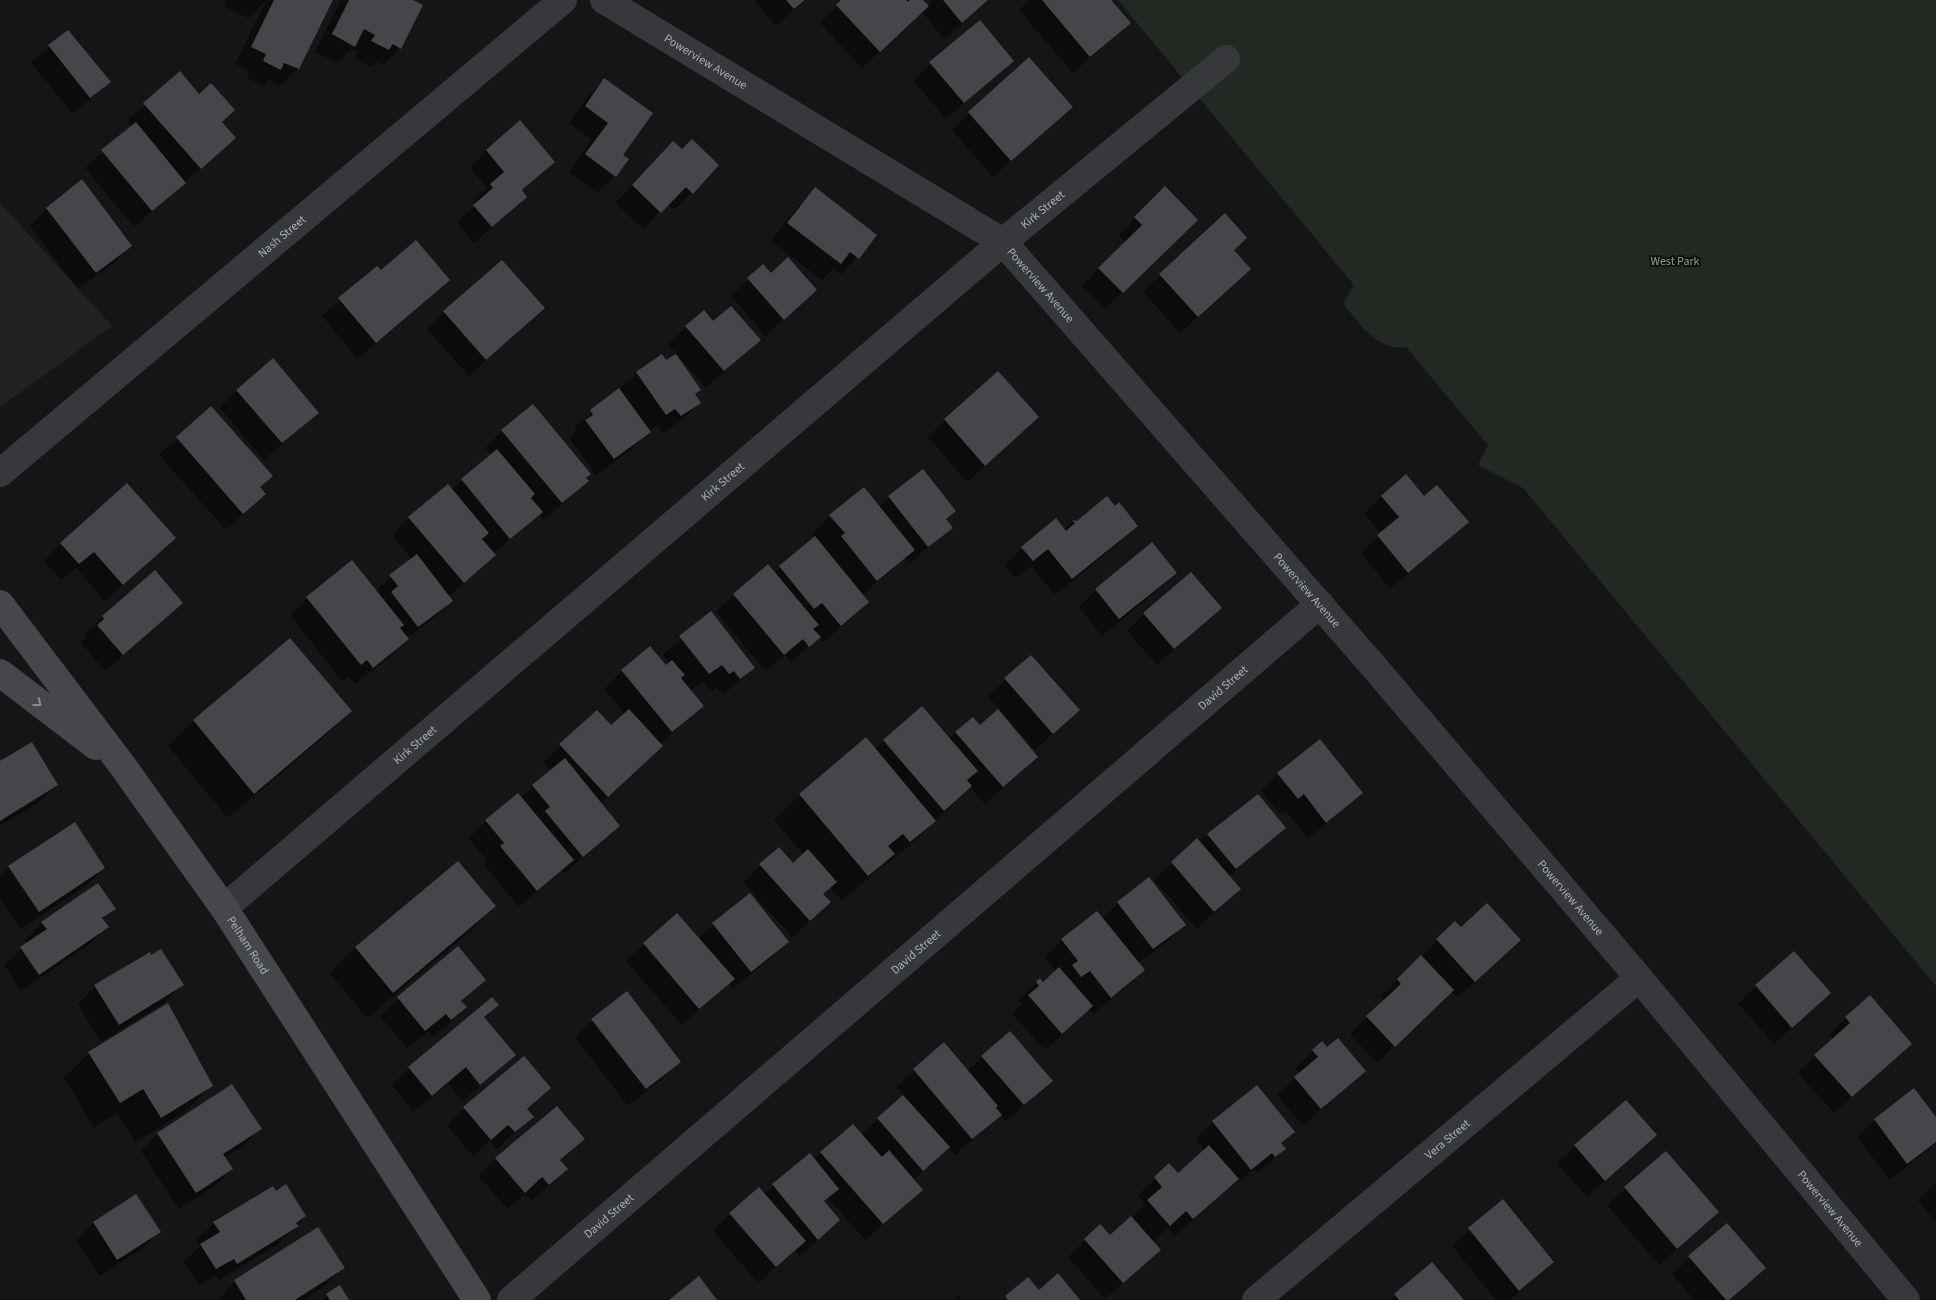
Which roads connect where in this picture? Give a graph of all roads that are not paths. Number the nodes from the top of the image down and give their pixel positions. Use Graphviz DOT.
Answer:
graph roads {
  1 [pos="563,0"];
  2 [pos="604,0"];
  3 [pos="1226,59"];
  4 [pos="1003,242"];
  5 [pos="0,474"];
  6 [pos="0,604"];
  7 [pos="1320,604"];
  8 [pos="0,673"];
  9 [pos="122,766"];
  10 [pos="224,908"];
  11 [pos="1639,978"];
  12 [pos="477,1300"];
  13 [pos="511,1300"];
  14 [pos="1256,1300"];
  15 [pos="1906,1300"];
  1 -- 5 [label="street, Nash Street"];
  2 -- 4 [label="street, Powerview Avenue"];
  3 -- 4 [label="street, Kirk Street"];
  4 -- 7 [label="street, Powerview Avenue"];
  4 -- 10 [label="street, Kirk Street"];
  6 -- 9 [label="main road, Pelham Road"];
  7 -- 11 [label="street, Powerview Avenue"];
  7 -- 13 [label="street, David Street"];
  8 -- 9 [label="main road, one-way"];
  9 -- 10 [label="main road, Pelham Road"];
  10 -- 12 [label="main road, Pelham Road"];
  11 -- 14 [label="street, Vera Street"];
  11 -- 15 [label="street, Powerview Avenue"];
}
